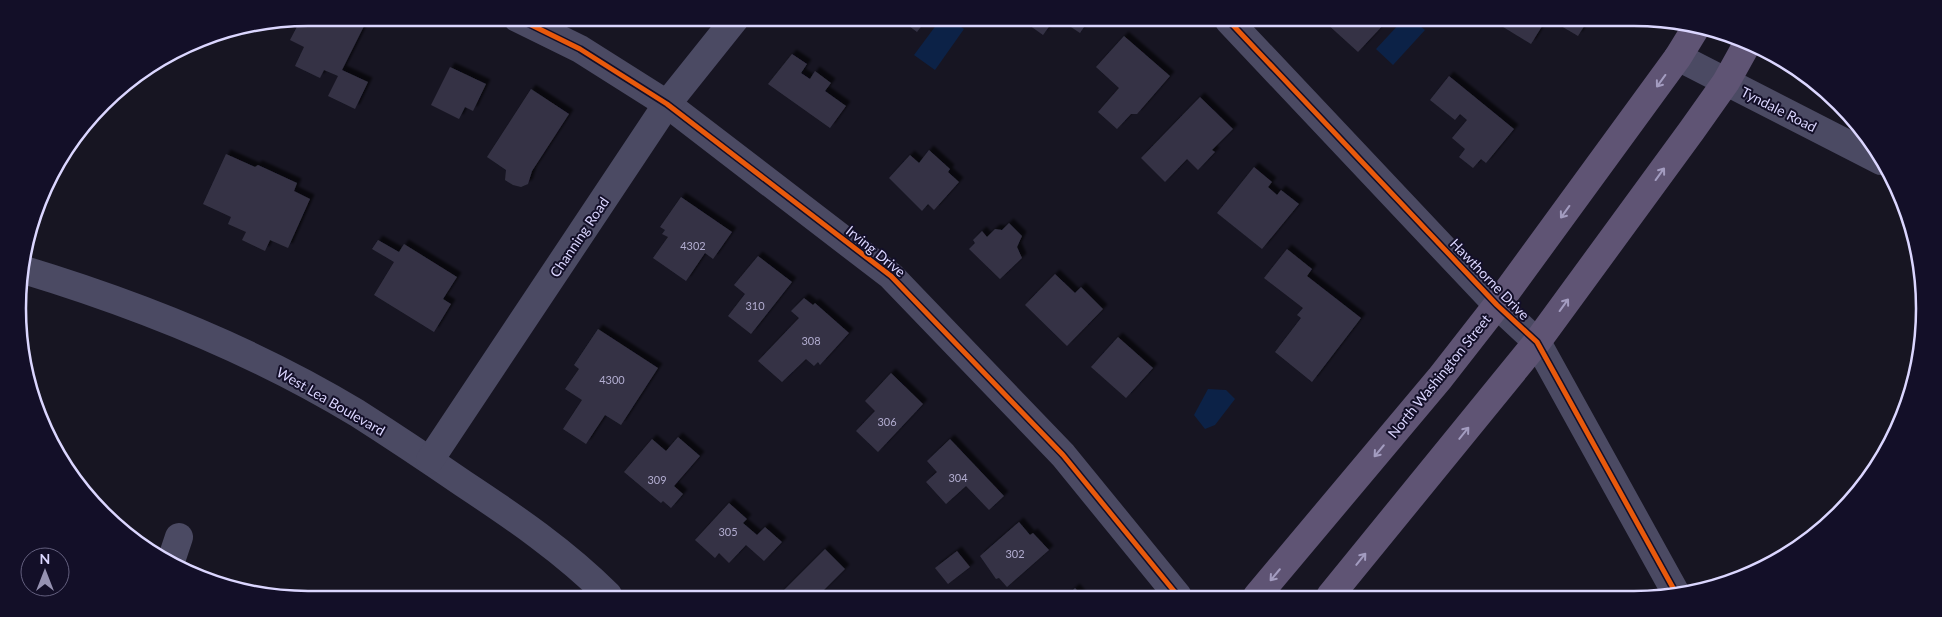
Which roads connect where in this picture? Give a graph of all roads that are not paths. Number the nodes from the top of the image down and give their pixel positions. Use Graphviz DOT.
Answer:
graph roads {
  1 [pos="534,26"];
  2 [pos="729,26"];
  3 [pos="1238,26"];
  4 [pos="1693,33"];
  5 [pos="1744,49"];
  6 [pos="1678,57"];
  7 [pos="1726,82"];
  8 [pos="667,104"];
  9 [pos="1870,156"];
  10 [pos="29,272"];
  11 [pos="1497,304"];
  12 [pos="1537,342"];
  13 [pos="430,460"];
  14 [pos="1673,588"];
  15 [pos="603,591"];
  16 [pos="1174,591"];
  17 [pos="1262,591"];
  18 [pos="1334,591"];
  1 -- 8 [label="street, Irving Drive"];
  2 -- 8 [label="street, Channing Road"];
  3 -- 11 [label="street, Hawthorne Drive"];
  4 -- 6 [label="main road, North Washington Street"];
  5 -- 7 [label="main road"];
  6 -- 7 [label="street, Tyndale Road"];
  6 -- 11 [label="main road, North Washington Street, one-way"];
  7 -- 9 [label="street, Tyndale Road"];
  12 -- 7 [label="main road, one-way"];
  8 -- 13 [label="street, Channing Road"];
  8 -- 16 [label="street, Irving Drive"];
  10 -- 13 [label="street, West Lea Boulevard"];
  11 -- 12 [label="street, Hawthorne Drive"];
  11 -- 17 [label="main road, North Washington Street, one-way"];
  12 -- 14 [label="street, Hawthorne Drive"];
  18 -- 12 [label="main road, one-way"];
  13 -- 15 [label="street, West Lea Boulevard"];
}
